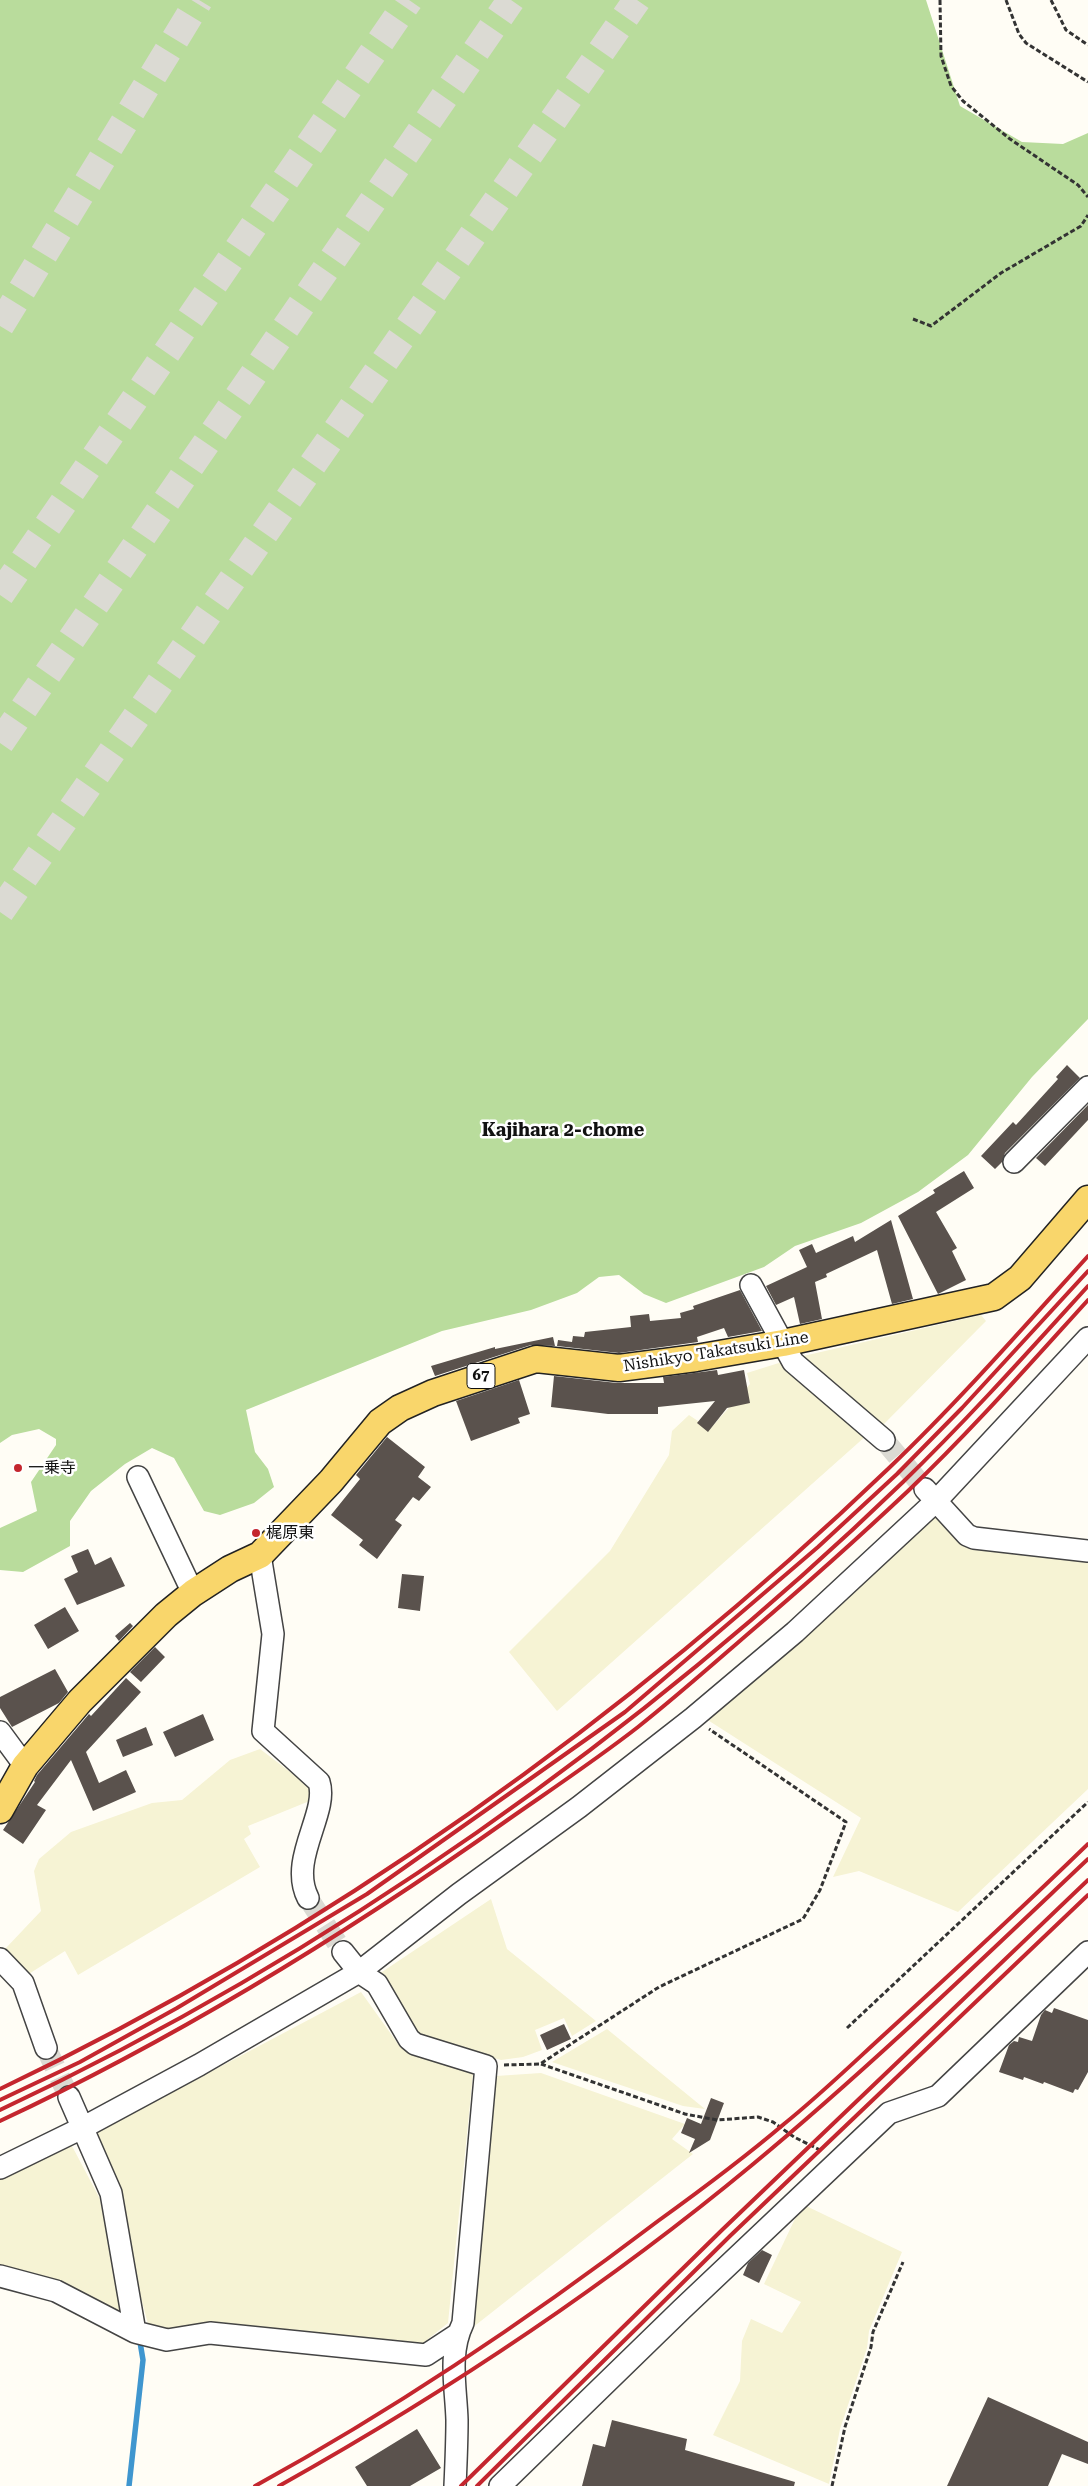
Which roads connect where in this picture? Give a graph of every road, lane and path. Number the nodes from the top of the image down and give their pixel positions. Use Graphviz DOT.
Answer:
graph roads {
  1 [pos="940,0"];
  2 [pos="1006,0"];
  3 [pos="1051,0"];
  4 [pos="1088,44"];
  5 [pos="1088,82"];
  6 [pos="1088,198"];
  7 [pos="1088,216"];
  8 [pos="913,319"];
  9 [pos="1088,1087"];
  10 [pos="1014,1162"];
  11 [pos="1088,1199"];
  12 [pos="751,1285"];
  13 [pos="1088,1338"];
  14 [pos="782,1343"];
  15 [pos="884,1440"];
  16 [pos="138,1477"];
  17 [pos="931,1495"];
  18 [pos="1088,1551"];
  19 [pos="260,1555"];
  20 [pos="193,1593"];
  21 [pos="693,1718"];
  22 [pos="0,1732"];
  23 [pos="24,1766"];
  24 [pos="1088,1802"];
  25 [pos="0,1810"];
  26 [pos="308,1898"];
  27 [pos="343,1952"];
  28 [pos="1088,1952"];
  29 [pos="0,1959"];
  30 [pos="359,1972"];
  31 [pos="846,2028"];
  32 [pos="46,2048"];
  33 [pos="540,2064"];
  34 [pos="486,2066"];
  35 [pos="69,2097"];
  36 [pos="84,2127"];
  37 [pos="825,2152"];
  38 [pos="0,2168"];
  39 [pos="903,2262"];
  40 [pos="0,2276"];
  41 [pos="135,2332"];
  42 [pos="458,2334"];
  43 [pos="455,2486"];
  44 [pos="500,2486"];
  45 [pos="832,2486"];
  1 -- 6 [label="path"];
  2 -- 5 [label="path"];
  3 -- 4 [label="path"];
  7 -- 8 [label="path"];
  9 -- 10 [label="street"];
  11 -- 14 [label="main road, Nishikyo Takatsuki Line / 67"];
  12 -- 14 [label="street"];
  13 -- 17 [label="street"];
  14 -- 15 [label="street"];
  14 -- 19 [label="main road, Nishikyo Takatsuki Line / 67"];
  16 -- 20 [label="street"];
  17 -- 18 [label="street"];
  17 -- 21 [label="street"];
  19 -- 20 [label="main road, Nishikyo Takatsuki Line / 67"];
  19 -- 26 [label="street"];
  20 -- 23 [label="main road, Nishikyo Takatsuki Line / 67"];
  21 -- 30 [label="street"];
  21 -- 33 [label="path"];
  22 -- 23 [label="street"];
  23 -- 25 [label="main road, Nishikyo Takatsuki Line / 67"];
  24 -- 31 [label="path"];
  27 -- 30 [label="street"];
  28 -- 44 [label="street"];
  29 -- 32 [label="street"];
  30 -- 34 [label="street"];
  30 -- 36 [label="street"];
  33 -- 34 [label="path"];
  33 -- 37 [label="path"];
  34 -- 42 [label="street"];
  35 -- 36 [label="street"];
  36 -- 38 [label="street"];
  36 -- 41 [label="street"];
  39 -- 45 [label="path"];
  40 -- 41 [label="street"];
  41 -- 42 [label="street"];
  42 -- 43 [label="street"];
}
